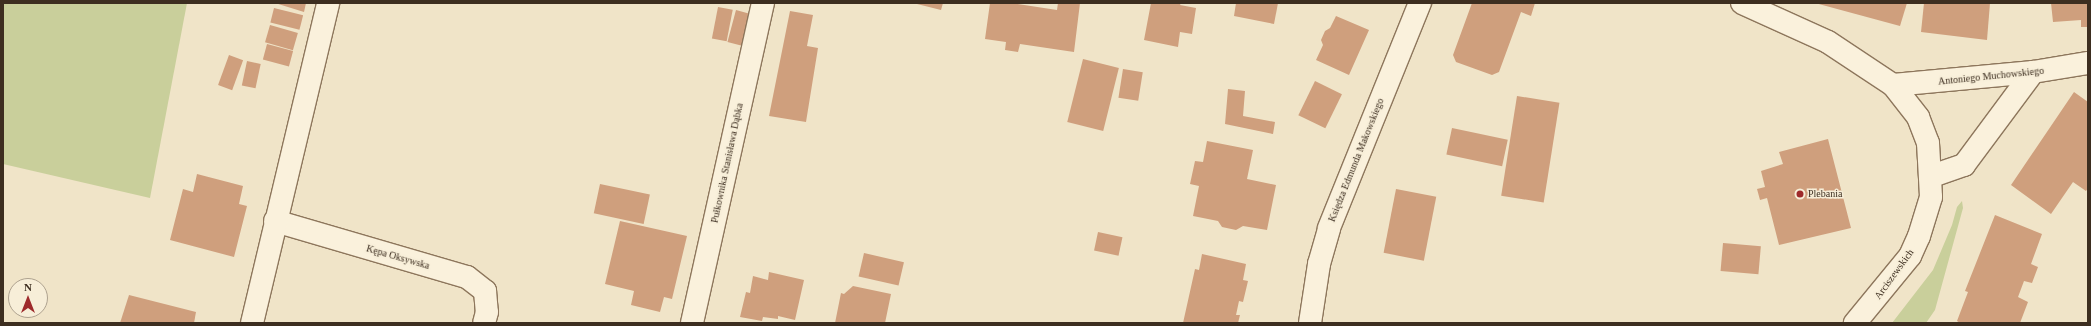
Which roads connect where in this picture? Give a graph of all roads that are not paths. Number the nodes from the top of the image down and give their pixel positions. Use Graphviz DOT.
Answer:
graph roads {
  1 [pos="328,3"];
  2 [pos="763,3"];
  3 [pos="1420,3"];
  4 [pos="1742,3"];
  5 [pos="1780,10"];
  6 [pos="2088,63"];
  7 [pos="2033,72"];
  8 [pos="1893,85"];
  9 [pos="1932,187"];
  10 [pos="275,221"];
  11 [pos="252,323"];
  12 [pos="484,323"];
  13 [pos="692,323"];
  14 [pos="1310,323"];
  15 [pos="1855,323"];
  1 -- 10 [label="street"];
  2 -- 13 [label="street, Pułkownika Stanisława Dąbka"];
  3 -- 14 [label="street, Księdza Edmunda Makowskiego"];
  4 -- 5 [label="street"];
  5 -- 8 [label="street"];
  6 -- 7 [label="street, Antoniego Muchowskiego"];
  7 -- 8 [label="street, Antoniego Muchowskiego"];
  7 -- 9 [label="street"];
  8 -- 9 [label="street"];
  9 -- 15 [label="street, Arciszewskich"];
  10 -- 11 [label="street"];
  10 -- 12 [label="street, Kępa Oksywska"];
}
